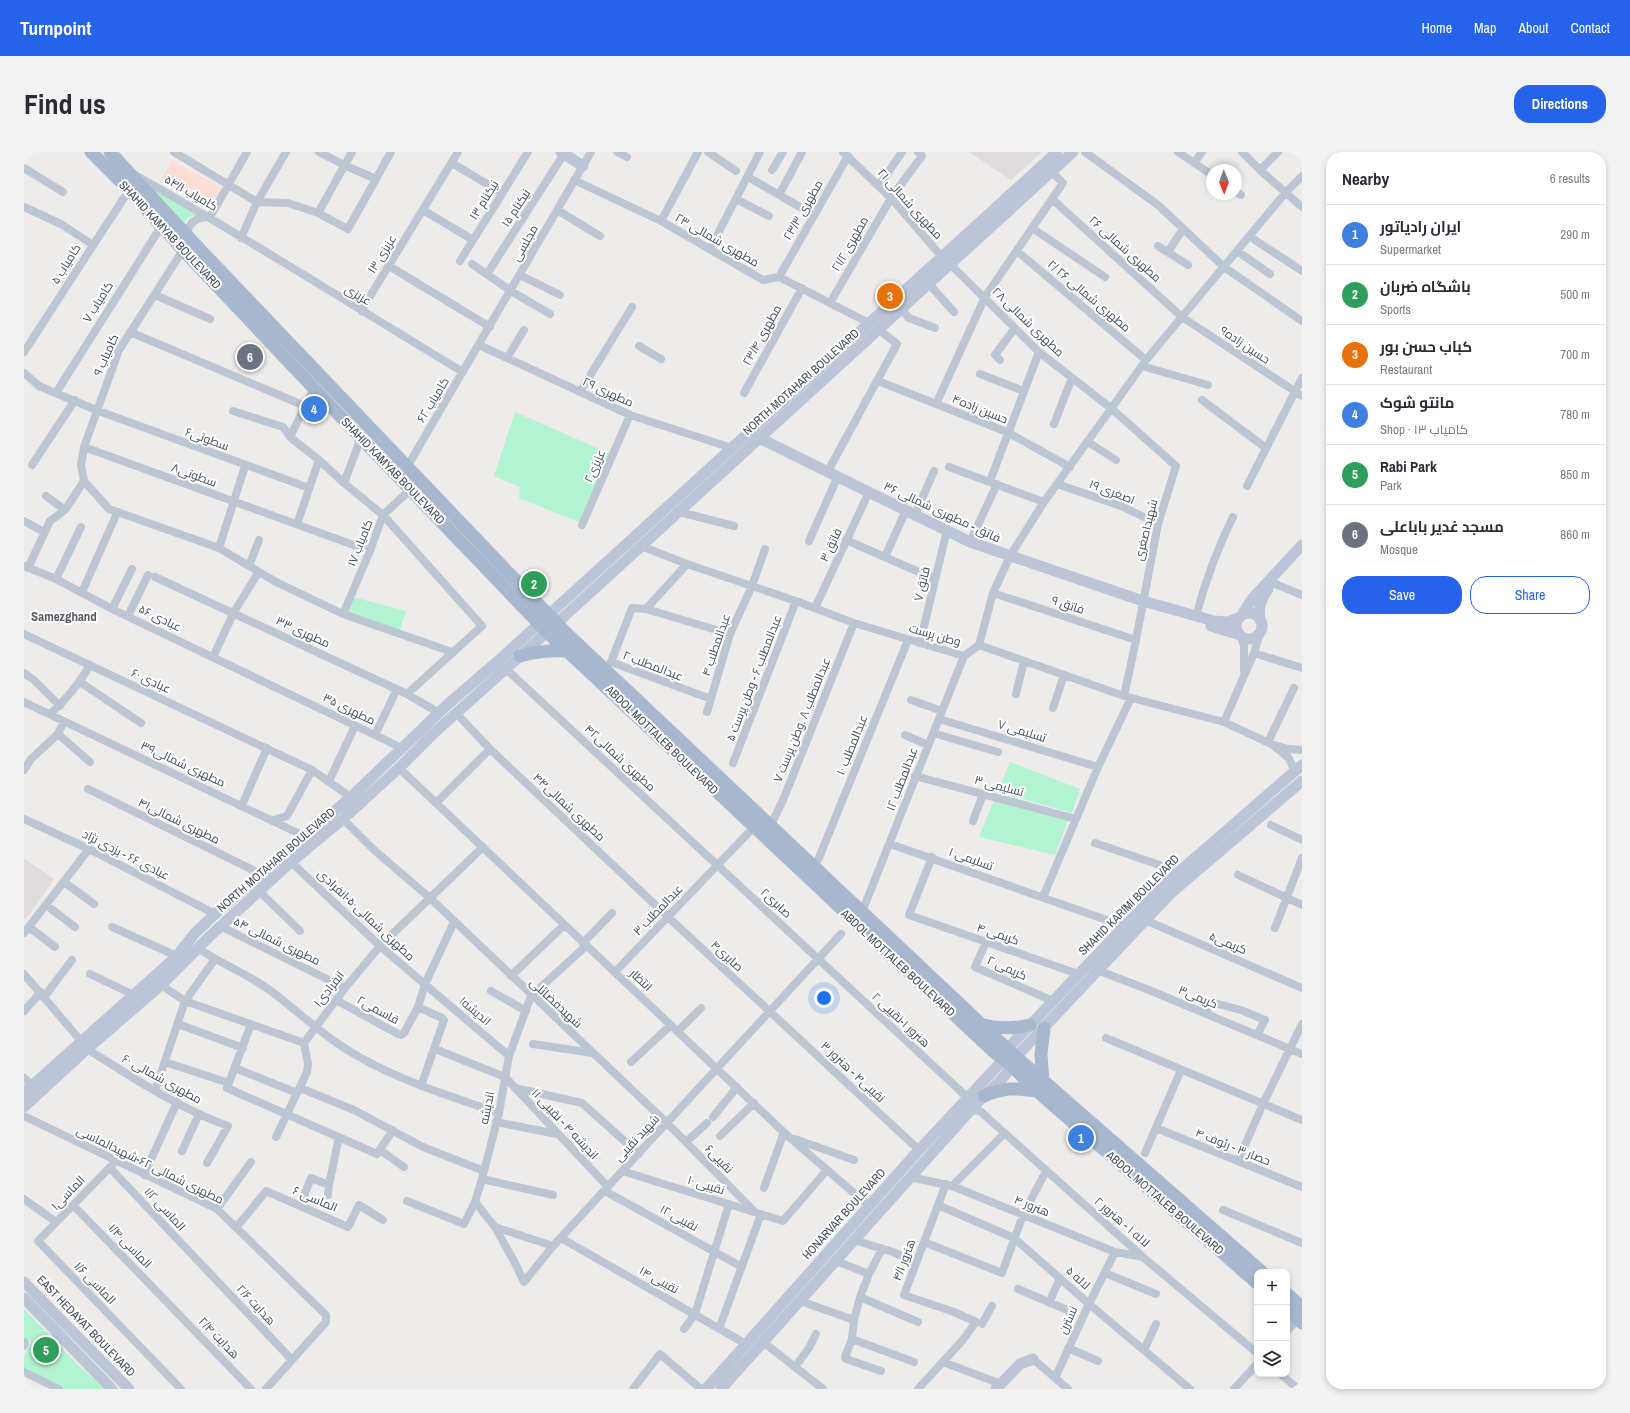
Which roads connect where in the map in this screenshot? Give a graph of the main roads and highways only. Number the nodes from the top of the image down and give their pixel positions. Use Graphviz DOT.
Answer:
graph roads {
  1 [pos="91,152"];
  2 [pos="110,152"];
  3 [pos="1057,152"];
  4 [pos="1073,152"];
  5 [pos="562,153"];
  6 [pos="583,166"];
  7 [pos="946,260"];
  8 [pos="874,326"];
  9 [pos="816,379"];
  10 [pos="759,438"];
  11 [pos="655,517"];
  12 [pos="664,526"];
  13 [pos="462,534"];
  14 [pos="1302,545"];
  15 [pos="1290,559"];
  16 [pos="1143,601"];
  17 [pos="1241,616"];
  18 [pos="1260,620"];
  19 [pos="548,624"];
  20 [pos="1240,635"];
  21 [pos="568,651"];
  22 [pos="520,656"];
  23 [pos="1298,768"];
  24 [pos="1302,781"];
  25 [pos="355,801"];
  26 [pos="139,997"];
  27 [pos="982,1025"];
  28 [pos="1030,1025"];
  29 [pos="1044,1028"];
  30 [pos="84,1045"];
  31 [pos="1010,1058"];
  32 [pos="27,1085"];
  33 [pos="1040,1086"];
  34 [pos="984,1096"];
  35 [pos="24,1107"];
  36 [pos="816,1265"];
  37 [pos="1258,1269"];
  38 [pos="824,1274"];
  39 [pos="1254,1280"];
  40 [pos="24,1282"];
  41 [pos="24,1298"];
  42 [pos="1290,1299"];
  43 [pos="1290,1311"];
  44 [pos="1301,1316"];
  45 [pos="1033,1359"];
  46 [pos="998,1386"];
  47 [pos="112,1389"];
  48 [pos="129,1389"];
  49 [pos="706,1389"];
  50 [pos="721,1389"];
  1 -- 13 [label="main road, SHAHID KAMYAB BOULEVARD"];
  2 -- 13 [label="main road, SHAHID KAMYAB BOULEVARD"];
  3 -- 7 [label="main road, NORTH MOTAHARI BOULEVARD"];
  4 -- 7 [label="main road, NORTH MOTAHARI BOULEVARD"];
  5 -- 6 [label="main road"];
  7 -- 8 [label="main road, NORTH MOTAHARI BOULEVARD"];
  7 -- 8 [label="main road, NORTH MOTAHARI BOULEVARD"];
  8 -- 9 [label="main road, NORTH MOTAHARI BOULEVARD"];
  9 -- 10 [label="main road, NORTH MOTAHARI BOULEVARD"];
  9 -- 11 [label="main road, NORTH MOTAHARI BOULEVARD"];
  10 -- 12 [label="main road, NORTH MOTAHARI BOULEVARD"];
  10 -- 16 [label="main road, فاتق - مطهری شمالی ۳۶"];
  11 -- 12 [label="main road"];
  11 -- 19 [label="main road, NORTH MOTAHARI BOULEVARD"];
  12 -- 19 [label="main road, NORTH MOTAHARI BOULEVARD"];
  13 -- 19 [label="main road, SHAHID KAMYAB BOULEVARD"];
  14 -- 15 [label="main road"];
  15 -- 17 [label="main road"];
  15 -- 18 [label="main road"];
  16 -- 17 [label="main road"];
  16 -- 20 [label="main road"];
  17 -- 18 [label="main road"];
  17 -- 20 [label="main road"];
  18 -- 20 [label="main road"];
  19 -- 21 [label="main road, ABDOL MOTTALEB BOULEVARD"];
  19 -- 22 [label="main road, NORTH MOTAHARI BOULEVARD"];
  19 -- 25 [label="main road, NORTH MOTAHARI BOULEVARD"];
  19 -- 27 [label="main road, ABDOL MOTTALEB BOULEVARD"];
  21 -- 22 [label="main road"];
  21 -- 31 [label="main road, ABDOL MOTTALEB BOULEVARD"];
  22 -- 25 [label="main road, NORTH MOTAHARI BOULEVARD"];
  23 -- 28 [label="main road, SHAHID KARIMI BOULEVARD"];
  24 -- 29 [label="main road, SHAHID KARIMI BOULEVARD"];
  25 -- 26 [label="main road, NORTH MOTAHARI BOULEVARD"];
  25 -- 26 [label="main road, NORTH MOTAHARI BOULEVARD"];
  26 -- 30 [label="main road, NORTH MOTAHARI BOULEVARD"];
  27 -- 28 [label="main road"];
  27 -- 31 [label="main road, ABDOL MOTTALEB BOULEVARD"];
  28 -- 31 [label="main road, SHAHID KARIMI BOULEVARD"];
  29 -- 31 [label="main road, SHAHID KARIMI BOULEVARD"];
  29 -- 33 [label="main road"];
  30 -- 32 [label="main road, NORTH MOTAHARI BOULEVARD"];
  30 -- 35 [label="main road, NORTH MOTAHARI BOULEVARD"];
  31 -- 33 [label="main road, ABDOL MOTTALEB BOULEVARD"];
  31 -- 34 [label="main road, HONARVAR BOULEVARD"];
  31 -- 36 [label="main road, HONARVAR BOULEVARD"];
  33 -- 34 [label="main road"];
  33 -- 37 [label="main road, ABDOL MOTTALEB BOULEVARD"];
  33 -- 39 [label="main road, ABDOL MOTTALEB BOULEVARD"];
  34 -- 38 [label="main road, HONARVAR BOULEVARD"];
  36 -- 38 [label="main road"];
  36 -- 49 [label="main road, HONARVAR BOULEVARD"];
  38 -- 50 [label="main road, HONARVAR BOULEVARD"];
  40 -- 48 [label="main road, EAST HEDAYAT BOULEVARD"];
  41 -- 47 [label="main road, EAST HEDAYAT BOULEVARD"];
  42 -- 44 [label="main road"];
  43 -- 44 [label="main road"];
  45 -- 46 [label="main road"];
}
